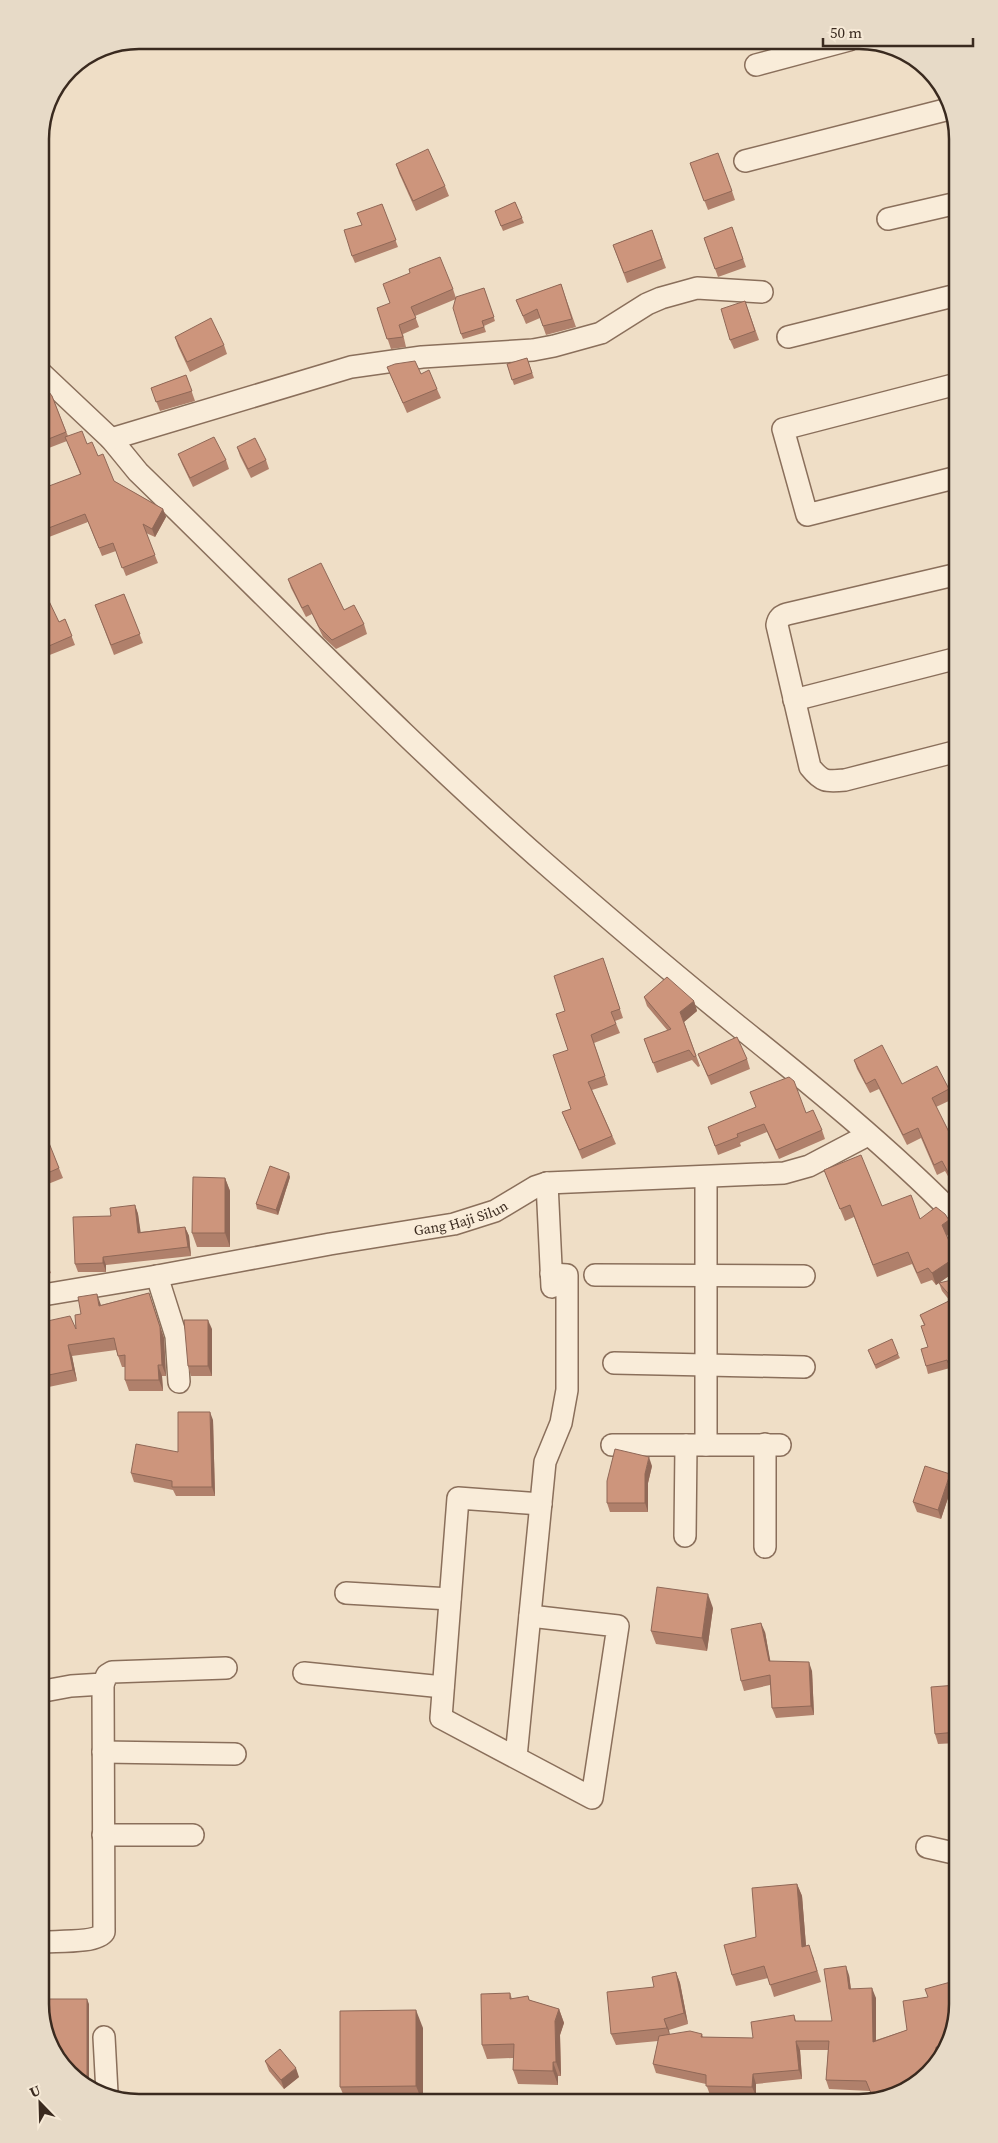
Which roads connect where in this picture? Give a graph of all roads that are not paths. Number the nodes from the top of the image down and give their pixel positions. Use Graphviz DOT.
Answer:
graph roads {
  1 [pos="816,49"];
  2 [pos="756,65"];
  3 [pos="944,110"];
  4 [pos="745,161"];
  5 [pos="949,205"];
  6 [pos="888,218"];
  7 [pos="762,292"];
  8 [pos="949,297"];
  9 [pos="788,337"];
  10 [pos="49,381"];
  11 [pos="949,386"];
  12 [pos="111,440"];
  13 [pos="949,479"];
  14 [pos="949,576"];
  15 [pos="949,660"];
  16 [pos="794,700"];
  17 [pos="949,753"];
  18 [pos="868,1135"];
  19 [pos="706,1178"];
  20 [pos="547,1183"];
  21 [pos="949,1209"];
  22 [pos="595,1275"];
  23 [pos="157,1276"];
  24 [pos="706,1276"];
  25 [pos="804,1276"];
  26 [pos="49,1294"];
  27 [pos="614,1363"];
  28 [pos="706,1364"];
  29 [pos="804,1367"];
  30 [pos="179,1382"];
  31 [pos="612,1445"];
  32 [pos="696,1445"];
  33 [pos="541,1504"];
  34 [pos="685,1536"];
  35 [pos="765,1547"];
  36 [pos="346,1593"];
  37 [pos="450,1599"];
  38 [pos="530,1616"];
  39 [pos="226,1668"];
  40 [pos="304,1672"];
  41 [pos="103,1684"];
  42 [pos="443,1686"];
  43 [pos="49,1689"];
  44 [pos="103,1752"];
  45 [pos="235,1754"];
  46 [pos="516,1757"];
  47 [pos="103,1835"];
  48 [pos="193,1835"];
  49 [pos="927,1847"];
  50 [pos="949,1852"];
  51 [pos="49,1942"];
  52 [pos="104,2037"];
  53 [pos="106,2088"];
  1 -- 2 [label="street"];
  3 -- 4 [label="street"];
  5 -- 6 [label="street"];
  7 -- 12 [label="street"];
  8 -- 9 [label="street"];
  10 -- 12 [label="street"];
  11 -- 13 [label="street"];
  12 -- 18 [label="street"];
  14 -- 16 [label="street"];
  15 -- 16 [label="street"];
  16 -- 17 [label="street"];
  18 -- 19 [label="street, Gang Haji Silun"];
  18 -- 21 [label="street"];
  19 -- 20 [label="street, Gang Haji Silun"];
  19 -- 24 [label="street"];
  20 -- 23 [label="street, Gang Haji Silun"];
  20 -- 33 [label="street"];
  22 -- 24 [label="street"];
  23 -- 26 [label="street, Gang Haji Silun"];
  23 -- 30 [label="street"];
  24 -- 25 [label="street"];
  24 -- 28 [label="street"];
  27 -- 28 [label="street"];
  28 -- 29 [label="street"];
  28 -- 32 [label="street"];
  31 -- 32 [label="street"];
  32 -- 34 [label="street"];
  32 -- 35 [label="street"];
  33 -- 37 [label="street"];
  33 -- 38 [label="street"];
  36 -- 37 [label="street"];
  37 -- 42 [label="street"];
  38 -- 46 [label="street"];
  38 -- 46 [label="street"];
  39 -- 41 [label="street"];
  40 -- 42 [label="street"];
  41 -- 43 [label="street"];
  41 -- 44 [label="street"];
  42 -- 46 [label="street"];
  44 -- 45 [label="street"];
  44 -- 47 [label="street"];
  47 -- 48 [label="street"];
  47 -- 51 [label="street"];
  49 -- 50 [label="street"];
  52 -- 53 [label="street"];
}
